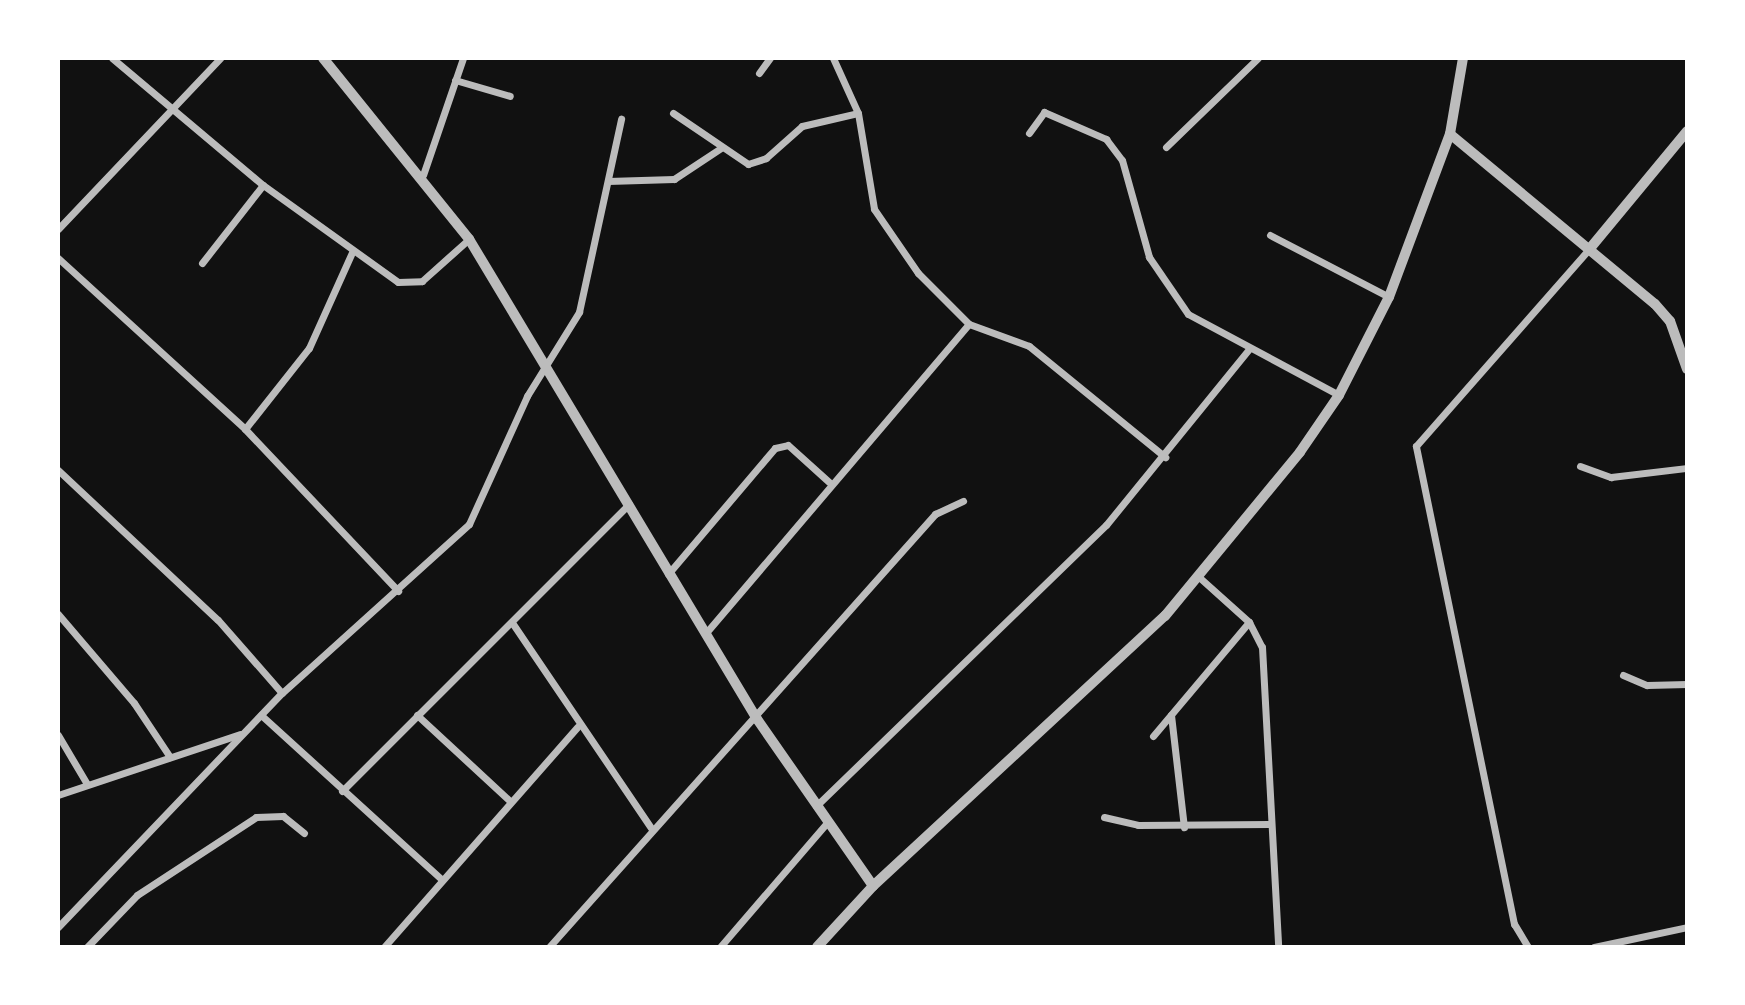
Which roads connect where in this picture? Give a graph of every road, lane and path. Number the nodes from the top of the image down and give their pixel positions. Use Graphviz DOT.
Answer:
graph roads {
  1 [pos="112,58"];
  2 [pos="220,58"];
  3 [pos="323,58"];
  4 [pos="463,58"];
  5 [pos="770,58"];
  6 [pos="833,58"];
  7 [pos="1258,58"];
  8 [pos="1464,58"];
  9 [pos="759,73"];
  10 [pos="455,80"];
  11 [pos="510,96"];
  12 [pos="171,110"];
  13 [pos="673,113"];
  14 [pos="858,113"];
  15 [pos="621,119"];
  16 [pos="1687,131"];
  17 [pos="1030,133"];
  18 [pos="1450,134"];
  19 [pos="1166,147"];
  20 [pos="721,148"];
  21 [pos="423,175"];
  22 [pos="608,181"];
  23 [pos="263,185"];
  24 [pos="58,229"];
  25 [pos="1270,235"];
  26 [pos="469,239"];
  27 [pos="1592,246"];
  28 [pos="353,250"];
  29 [pos="58,258"];
  30 [pos="202,262"];
  31 [pos="1389,298"];
  32 [pos="969,324"];
  33 [pos="1685,345"];
  34 [pos="1248,350"];
  35 [pos="548,366"];
  36 [pos="1687,369"];
  37 [pos="1339,395"];
  38 [pos="245,429"];
  39 [pos="1165,457"];
  40 [pos="1580,466"];
  41 [pos="1687,468"];
  42 [pos="58,470"];
  43 [pos="828,482"];
  44 [pos="963,501"];
  45 [pos="629,504"];
  46 [pos="667,575"];
  47 [pos="1200,578"];
  48 [pos="398,591"];
  49 [pos="58,614"];
  50 [pos="1249,622"];
  51 [pos="513,624"];
  52 [pos="705,634"];
  53 [pos="1623,675"];
  54 [pos="1687,684"];
  55 [pos="282,693"];
  56 [pos="261,715"];
  57 [pos="418,715"];
  58 [pos="1171,715"];
  59 [pos="757,719"];
  60 [pos="577,727"];
  61 [pos="241,734"];
  62 [pos="58,735"];
  63 [pos="1153,736"];
  64 [pos="170,757"];
  65 [pos="87,784"];
  66 [pos="342,791"];
  67 [pos="58,795"];
  68 [pos="510,801"];
  69 [pos="814,808"];
  70 [pos="1104,817"];
  71 [pos="1269,824"];
  72 [pos="825,825"];
  73 [pos="1184,827"];
  74 [pos="651,828"];
  75 [pos="304,833"];
  76 [pos="441,879"];
  77 [pos="873,886"];
  78 [pos="58,927"];
  79 [pos="1687,927"];
  80 [pos="87,947"];
  81 [pos="384,947"];
  82 [pos="549,947"];
  83 [pos="720,947"];
  84 [pos="817,947"];
  85 [pos="1278,947"];
  86 [pos="1528,947"];
  87 [pos="1594,947"];
  1 -- 12 [label="street"];
  2 -- 12 [label="street"];
  3 -- 21 [label="street"];
  4 -- 10 [label="street"];
  5 -- 9 [label="street"];
  6 -- 14 [label="street"];
  7 -- 19 [label="street"];
  8 -- 18 [label="street"];
  10 -- 11 [label="street"];
  10 -- 21 [label="street"];
  12 -- 23 [label="street"];
  12 -- 24 [label="street"];
  13 -- 20 [label="street"];
  14 -- 20 [label="street"];
  14 -- 32 [label="street"];
  15 -- 22 [label="street"];
  16 -- 27 [label="street"];
  17 -- 34 [label="street"];
  18 -- 27 [label="street"];
  18 -- 31 [label="street"];
  20 -- 22 [label="street"];
  21 -- 26 [label="street"];
  22 -- 35 [label="street"];
  23 -- 28 [label="street"];
  23 -- 30 [label="street"];
  25 -- 31 [label="street"];
  26 -- 28 [label="street"];
  26 -- 35 [label="street"];
  27 -- 33 [label="street"];
  27 -- 86 [label="street"];
  28 -- 38 [label="street"];
  29 -- 38 [label="street"];
  31 -- 37 [label="street"];
  32 -- 39 [label="street"];
  32 -- 43 [label="street"];
  33 -- 36 [label="street"];
  34 -- 37 [label="street"];
  34 -- 39 [label="street"];
  35 -- 45 [label="street"];
  35 -- 48 [label="street"];
  37 -- 47 [label="street"];
  38 -- 48 [label="street"];
  39 -- 69 [label="street"];
  40 -- 41 [label="street"];
  42 -- 55 [label="street"];
  43 -- 46 [label="street"];
  43 -- 52 [label="street"];
  44 -- 59 [label="street"];
  45 -- 46 [label="street"];
  45 -- 51 [label="street"];
  46 -- 52 [label="street"];
  47 -- 50 [label="street"];
  47 -- 77 [label="street"];
  48 -- 55 [label="street"];
  49 -- 64 [label="street"];
  50 -- 58 [label="street"];
  50 -- 71 [label="street"];
  51 -- 57 [label="street"];
  51 -- 60 [label="street"];
  52 -- 59 [label="street"];
  53 -- 54 [label="street"];
  55 -- 56 [label="street"];
  56 -- 61 [label="street"];
  56 -- 66 [label="street"];
  57 -- 66 [label="street"];
  57 -- 68 [label="street"];
  58 -- 63 [label="street"];
  58 -- 73 [label="street"];
  59 -- 69 [label="street"];
  59 -- 74 [label="street"];
  60 -- 68 [label="street"];
  60 -- 74 [label="street"];
  61 -- 64 [label="street"];
  61 -- 78 [label="street"];
  62 -- 65 [label="street"];
  64 -- 65 [label="street"];
  65 -- 67 [label="street"];
  66 -- 76 [label="street"];
  68 -- 76 [label="street"];
  69 -- 72 [label="street"];
  70 -- 73 [label="street"];
  71 -- 73 [label="street"];
  71 -- 85 [label="street"];
  72 -- 77 [label="street"];
  72 -- 83 [label="street"];
  74 -- 82 [label="street"];
  75 -- 80 [label="street"];
  76 -- 81 [label="street"];
  77 -- 84 [label="street"];
  79 -- 87 [label="street"];
}
